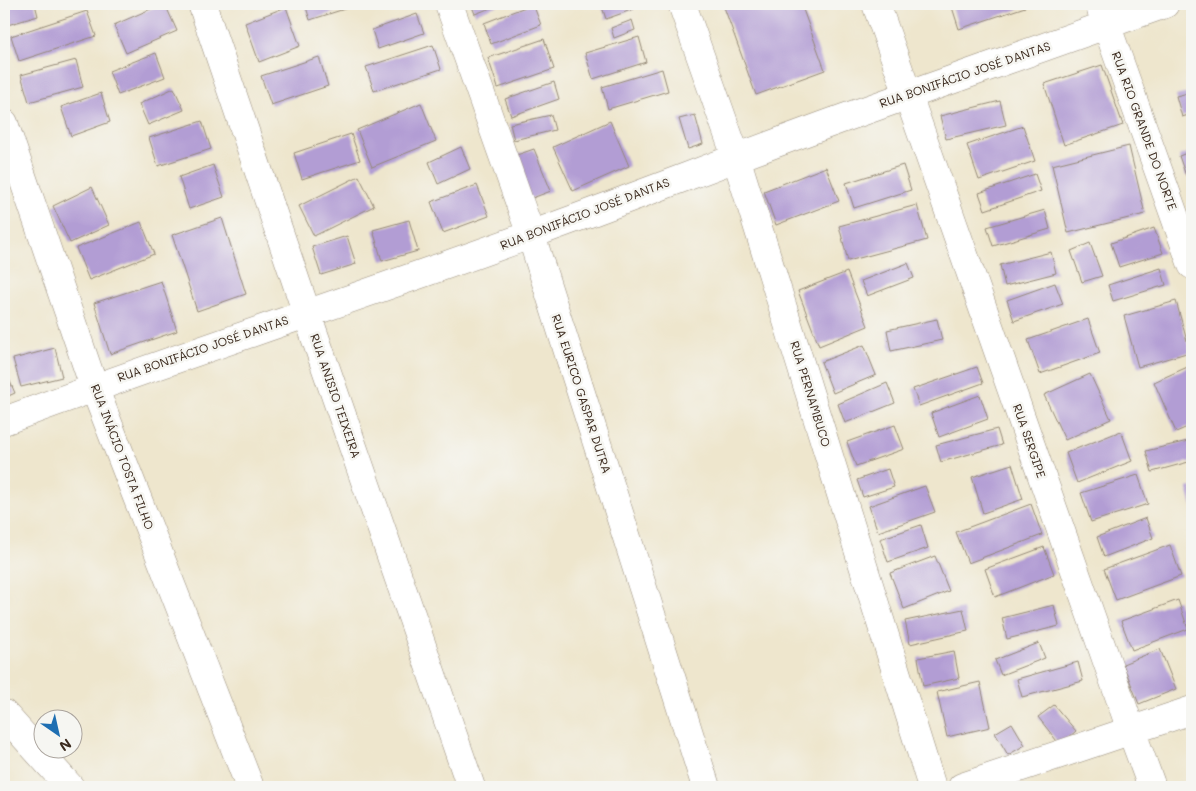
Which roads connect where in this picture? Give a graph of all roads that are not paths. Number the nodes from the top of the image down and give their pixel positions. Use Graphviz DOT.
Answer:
graph roads {
  1 [pos="202,4"];
  2 [pos="449,4"];
  3 [pos="682,4"];
  4 [pos="876,4"];
  5 [pos="1165,4"];
  6 [pos="1102,15"];
  7 [pos="907,95"];
  8 [pos="4,123"];
  9 [pos="736,157"];
  10 [pos="531,235"];
  11 [pos="1192,265"];
  12 [pos="307,314"];
  13 [pos="94,387"];
  14 [pos="4,421"];
  15 [pos="1192,710"];
  16 [pos="4,714"];
  17 [pos="1130,730"];
  18 [pos="70,787"];
  19 [pos="250,787"];
  20 [pos="471,787"];
  21 [pos="706,787"];
  22 [pos="932,787"];
  23 [pos="962,787"];
  24 [pos="1152,787"];
  1 -- 12 [label="street, RUA ANISIO TEIXEIRA"];
  2 -- 10 [label="street, RUA EURICO GASPAR DUTRA"];
  3 -- 9 [label="street, RUA PERNAMBUCO"];
  4 -- 7 [label="street, RUA SERGIPE"];
  5 -- 6 [label="street, RUA BONIFÁCIO JOSÉ DANTAS"];
  6 -- 7 [label="street, RUA BONIFÁCIO JOSÉ DANTAS"];
  6 -- 11 [label="street, RUA RIO GRANDE DO NORTE"];
  7 -- 9 [label="street, RUA BONIFÁCIO JOSÉ DANTAS"];
  7 -- 17 [label="street, RUA SERGIPE"];
  8 -- 13 [label="street, RUA INÁCIO TOSTA FILHO"];
  9 -- 10 [label="street, RUA BONIFÁCIO JOSÉ DANTAS"];
  9 -- 22 [label="street, RUA PERNAMBUCO"];
  10 -- 12 [label="street, RUA BONIFÁCIO JOSÉ DANTAS"];
  10 -- 21 [label="street, RUA EURICO GASPAR DUTRA"];
  12 -- 13 [label="street, RUA BONIFÁCIO JOSÉ DANTAS"];
  12 -- 20 [label="street, RUA ANISIO TEIXEIRA"];
  13 -- 14 [label="street, RUA BONIFÁCIO JOSÉ DANTAS"];
  13 -- 19 [label="street, RUA INÁCIO TOSTA FILHO"];
  15 -- 17 [label="street"];
  16 -- 18 [label="street"];
  17 -- 23 [label="street"];
  17 -- 24 [label="street, RUA SERGIPE"];
}
